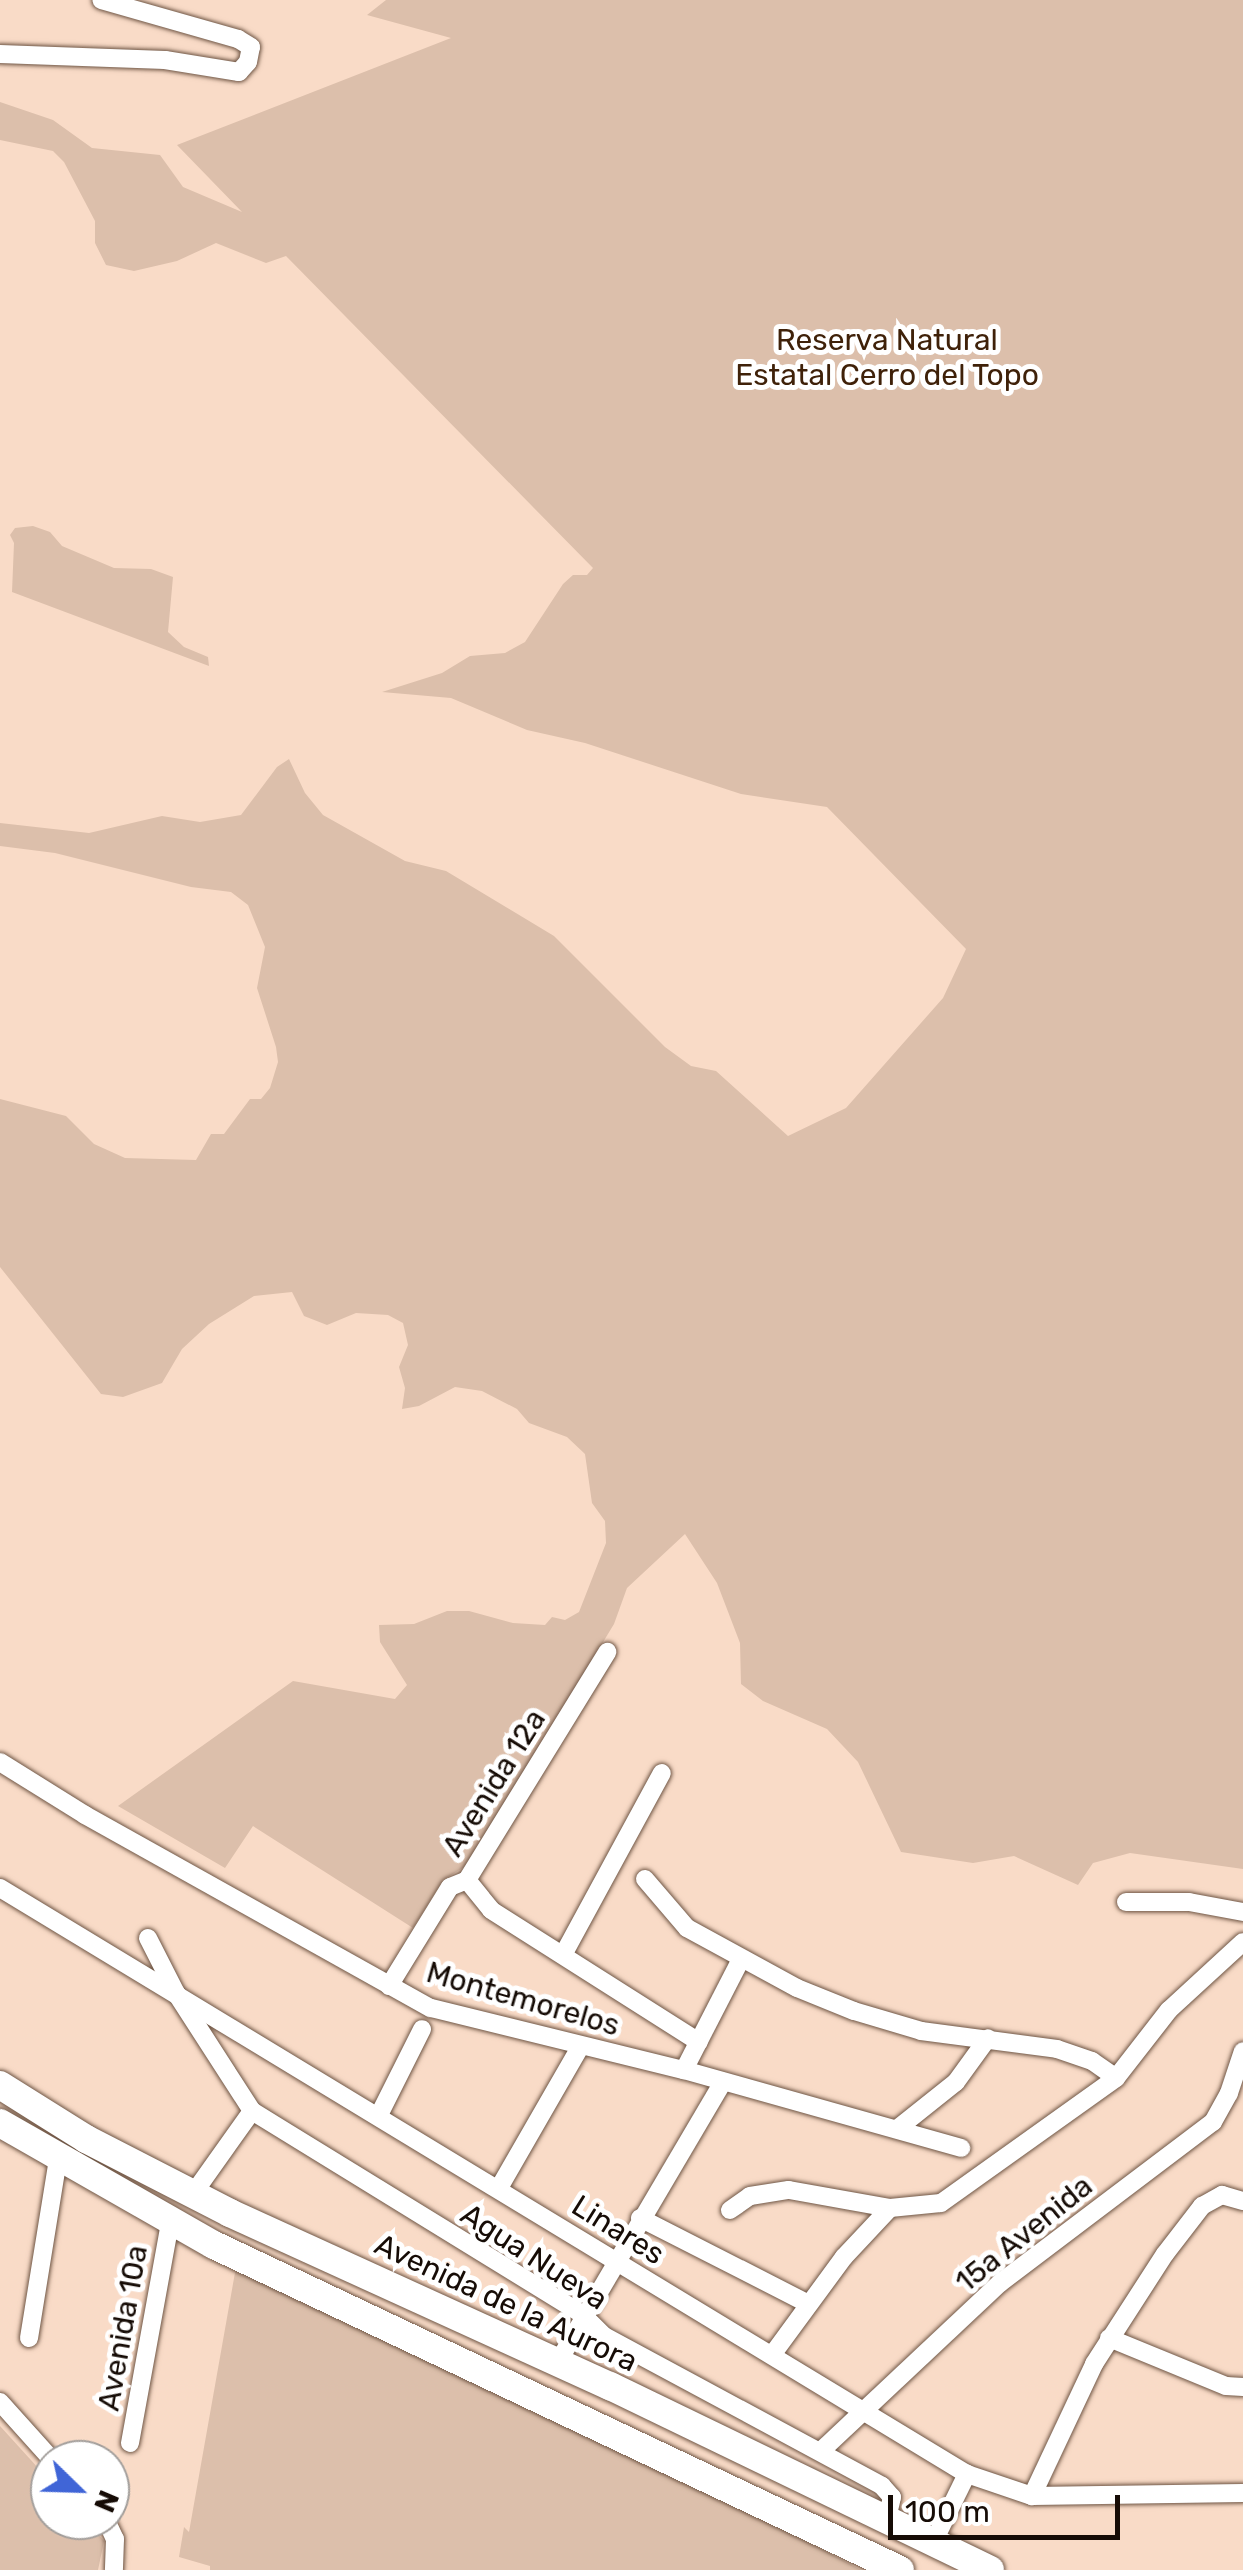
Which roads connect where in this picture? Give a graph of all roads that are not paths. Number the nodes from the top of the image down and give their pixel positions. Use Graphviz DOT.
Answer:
graph roads {
  1 [pos="101,0"];
  2 [pos="1,54"];
  3 [pos="607,1652"];
  4 [pos="0,1762"];
  5 [pos="662,1773"];
  6 [pos="467,1880"];
  7 [pos="645,1880"];
  8 [pos="0,1888"];
  9 [pos="1126,1902"];
  10 [pos="1243,1912"];
  11 [pos="148,1938"];
  12 [pos="1243,1942"];
  13 [pos="562,1955"];
  14 [pos="740,1961"];
  15 [pos="389,1986"];
  16 [pos="176,1993"];
  17 [pos="422,2029"];
  18 [pos="988,2038"];
  19 [pos="699,2042"];
  20 [pos="580,2047"];
  21 [pos="1243,2051"];
  22 [pos="684,2070"];
  23 [pos="1116,2078"];
  24 [pos="723,2082"];
  25 [pos="0,2085"];
  26 [pos="252,2110"];
  27 [pos="379,2116"];
  28 [pos="0,2123"];
  29 [pos="897,2129"];
  30 [pos="961,2148"];
  31 [pos="58,2159"];
  32 [pos="499,2188"];
  33 [pos="192,2194"];
  34 [pos="1243,2201"];
  35 [pos="890,2208"];
  36 [pos="730,2210"];
  37 [pos="640,2218"];
  38 [pos="170,2222"];
  39 [pos="615,2261"];
  40 [pos="808,2303"];
  41 [pos="582,2316"];
  42 [pos="29,2338"];
  43 [pos="1108,2338"];
  44 [pos="772,2355"];
  45 [pos="558,2362"];
  46 [pos="1243,2387"];
  47 [pos="0,2402"];
  48 [pos="864,2412"];
  49 [pos="34,2440"];
  50 [pos="130,2443"];
  51 [pos="821,2451"];
  52 [pos="754,2454"];
  53 [pos="967,2474"];
  54 [pos="723,2484"];
  55 [pos="825,2488"];
  56 [pos="1243,2493"];
  57 [pos="1032,2496"];
  58 [pos="887,2518"];
  59 [pos="806,2526"];
  60 [pos="115,2540"];
  61 [pos="934,2541"];
  62 [pos="114,2570"];
  63 [pos="900,2570"];
  64 [pos="990,2570"];
  1 -- 2 [label="street"];
  3 -- 6 [label="street, Avenida 12a"];
  4 -- 15 [label="street, Montemorelos"];
  5 -- 13 [label="street"];
  6 -- 13 [label="street"];
  6 -- 15 [label="street, Avenida 12a"];
  7 -- 14 [label="street"];
  8 -- 16 [label="street, Linares"];
  9 -- 10 [label="street"];
  11 -- 16 [label="street, Agua Nueva"];
  12 -- 23 [label="street"];
  13 -- 19 [label="street"];
  14 -- 18 [label="street"];
  14 -- 19 [label="street"];
  15 -- 20 [label="street, Montemorelos"];
  16 -- 26 [label="street, Agua Nueva"];
  16 -- 27 [label="street, Linares"];
  17 -- 27 [label="street"];
  18 -- 23 [label="street"];
  18 -- 29 [label="street"];
  19 -- 22 [label="street"];
  20 -- 22 [label="street, Montemorelos"];
  20 -- 32 [label="street"];
  21 -- 48 [label="street, 15a Avenida"];
  22 -- 24 [label="street, Montemorelos"];
  23 -- 35 [label="street"];
  24 -- 29 [label="street, Montemorelos"];
  24 -- 37 [label="street"];
  25 -- 33 [label="main road, Avenida de la Aurora"];
  26 -- 33 [label="street"];
  26 -- 41 [label="street, Agua Nueva"];
  27 -- 32 [label="street, Linares"];
  28 -- 31 [label="main road"];
  29 -- 30 [label="street, Montemorelos"];
  31 -- 38 [label="main road"];
  31 -- 42 [label="street"];
  32 -- 39 [label="street, Linares"];
  33 -- 45 [label="main road, Avenida de la Aurora"];
  34 -- 43 [label="street"];
  35 -- 36 [label="street"];
  35 -- 40 [label="street"];
  37 -- 39 [label="street"];
  37 -- 40 [label="street"];
  38 -- 50 [label="street, Avenida 10a"];
  38 -- 54 [label="main road"];
  39 -- 41 [label="street"];
  39 -- 44 [label="street, Linares"];
  40 -- 44 [label="street"];
  41 -- 45 [label="street"];
  41 -- 51 [label="street, Agua Nueva"];
  43 -- 46 [label="street"];
  43 -- 57 [label="street"];
  44 -- 48 [label="street, Linares"];
  45 -- 52 [label="main road, Avenida de la Aurora"];
  47 -- 49 [label="street"];
  48 -- 51 [label="street, 15a Avenida"];
  48 -- 53 [label="street, Linares"];
  51 -- 58 [label="street, Agua Nueva"];
  52 -- 54 [label="main road"];
  52 -- 55 [label="main road, Avenida de la Aurora"];
  53 -- 57 [label="street, Linares"];
  53 -- 61 [label="street"];
  54 -- 59 [label="main road"];
  55 -- 58 [label="main road, Avenida de la Aurora"];
  55 -- 59 [label="main road"];
  56 -- 57 [label="street, Linares"];
  58 -- 61 [label="main road, Avenida de la Aurora"];
  59 -- 63 [label="main road"];
  60 -- 62 [label="street"];
  61 -- 64 [label="main road, Avenida de la Aurora"];
}
